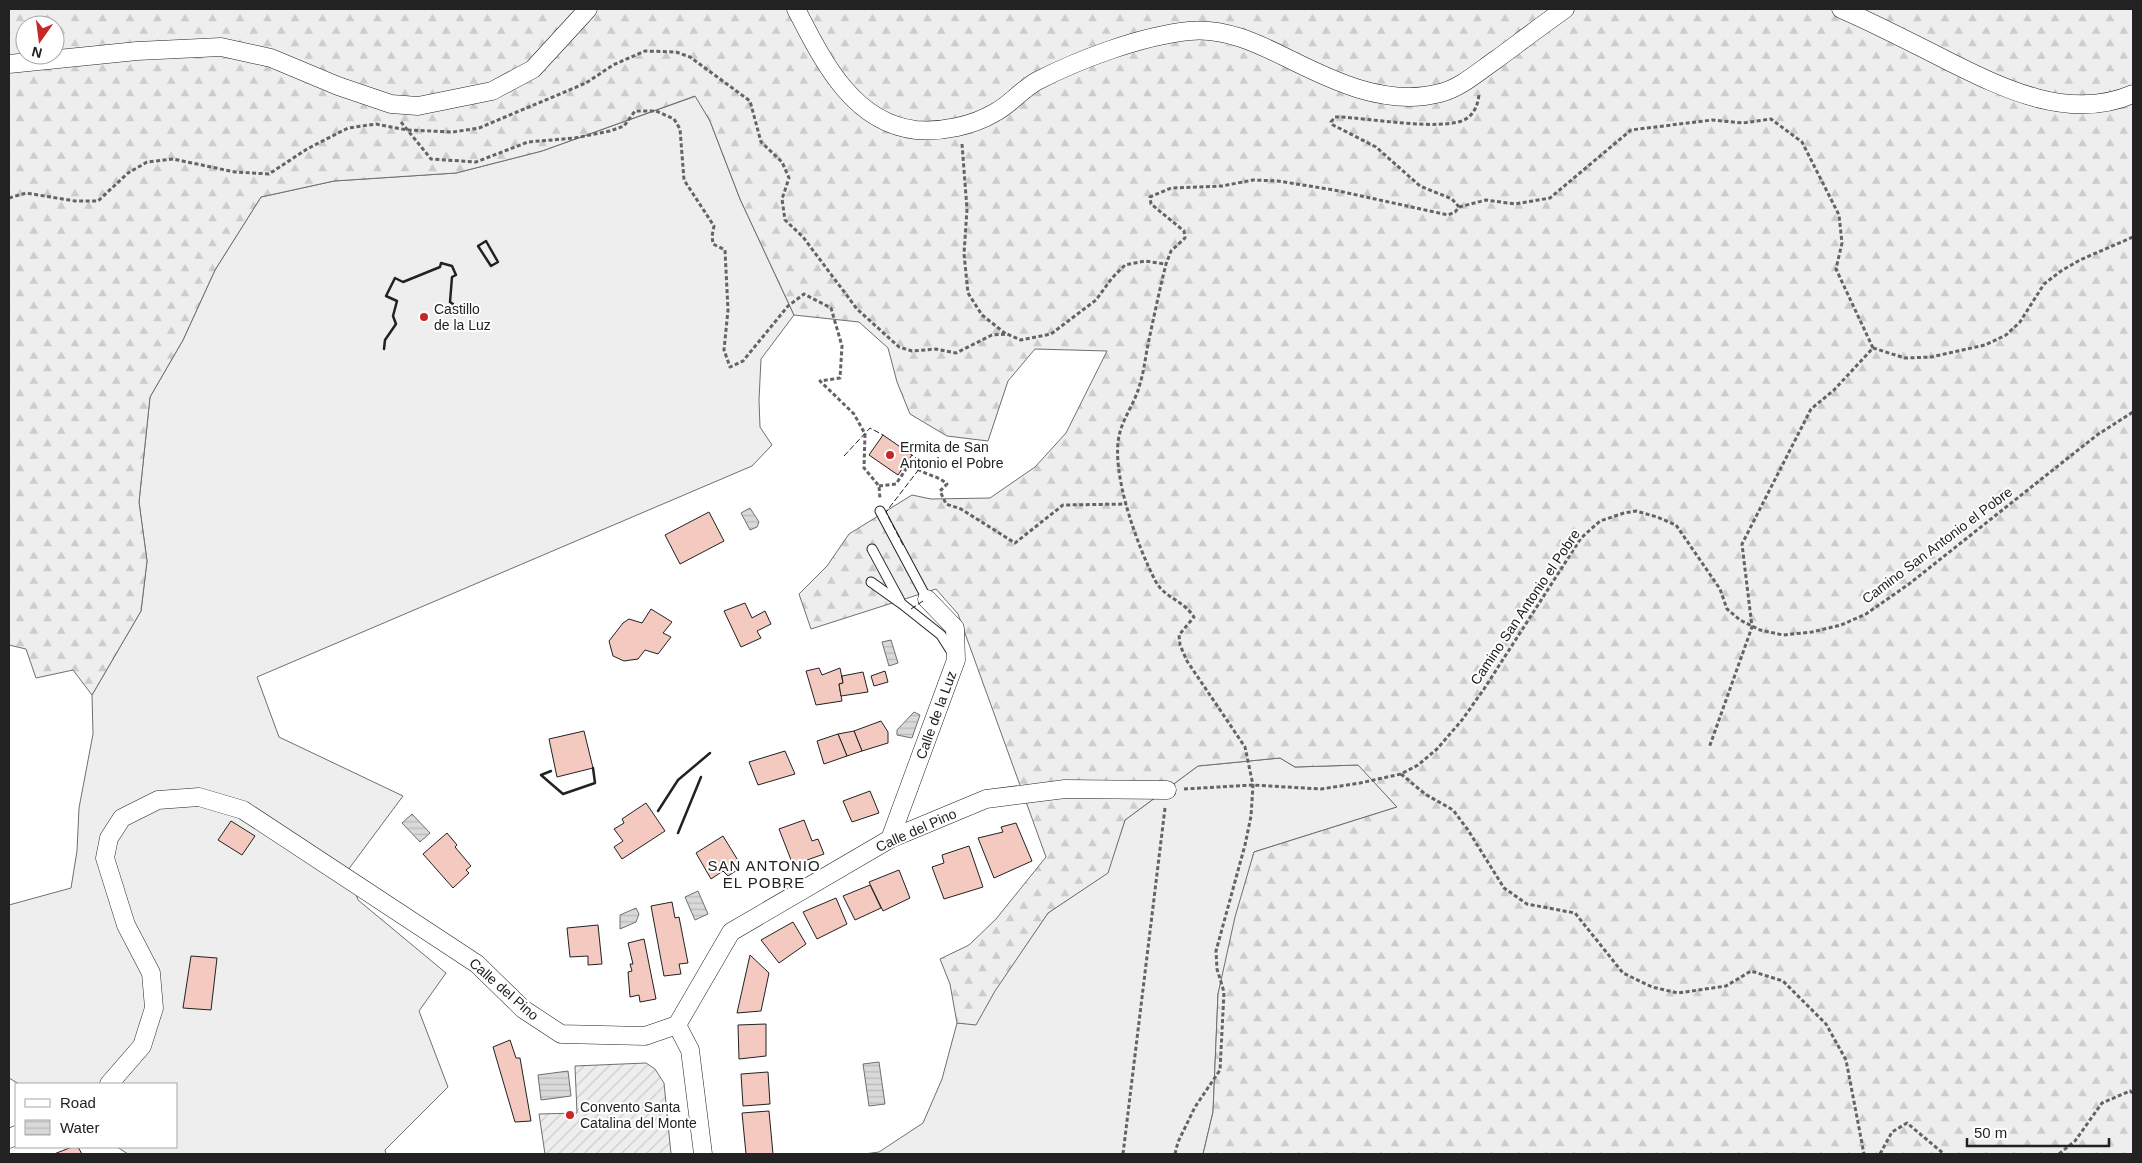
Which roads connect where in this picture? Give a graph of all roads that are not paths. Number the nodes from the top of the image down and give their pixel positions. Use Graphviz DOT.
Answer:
graph roads {
  1 [pos="588,9"];
  2 [pos="796,9"];
  3 [pos="1565,9"];
  4 [pos="1841,9"];
  5 [pos="9,64"];
  6 [pos="2133,94"];
  7 [pos="880,511"];
  8 [pos="872,548"];
  9 [pos="871,582"];
  10 [pos="927,599"];
  11 [pos="902,604"];
  12 [pos="956,660"];
  13 [pos="1167,790"];
  14 [pos="890,839"];
  15 [pos="677,1025"];
  16 [pos="110,1083"];
  17 [pos="703,1154"];
  1 -- 5 [label="street"];
  2 -- 3 [label="street"];
  4 -- 6 [label="street"];
  7 -- 10 [label="lane"];
  8 -- 11 [label="lane"];
  9 -- 11 [label="lane"];
  10 -- 12 [label="street, Calle de la Luz"];
  11 -- 12 [label="lane"];
  12 -- 14 [label="street, Calle de la Luz"];
  13 -- 14 [label="street, Calle del Pino"];
  14 -- 15 [label="street, Calle del Pino"];
  15 -- 16 [label="street, Calle del Pino"];
  15 -- 17 [label="street"];
}
